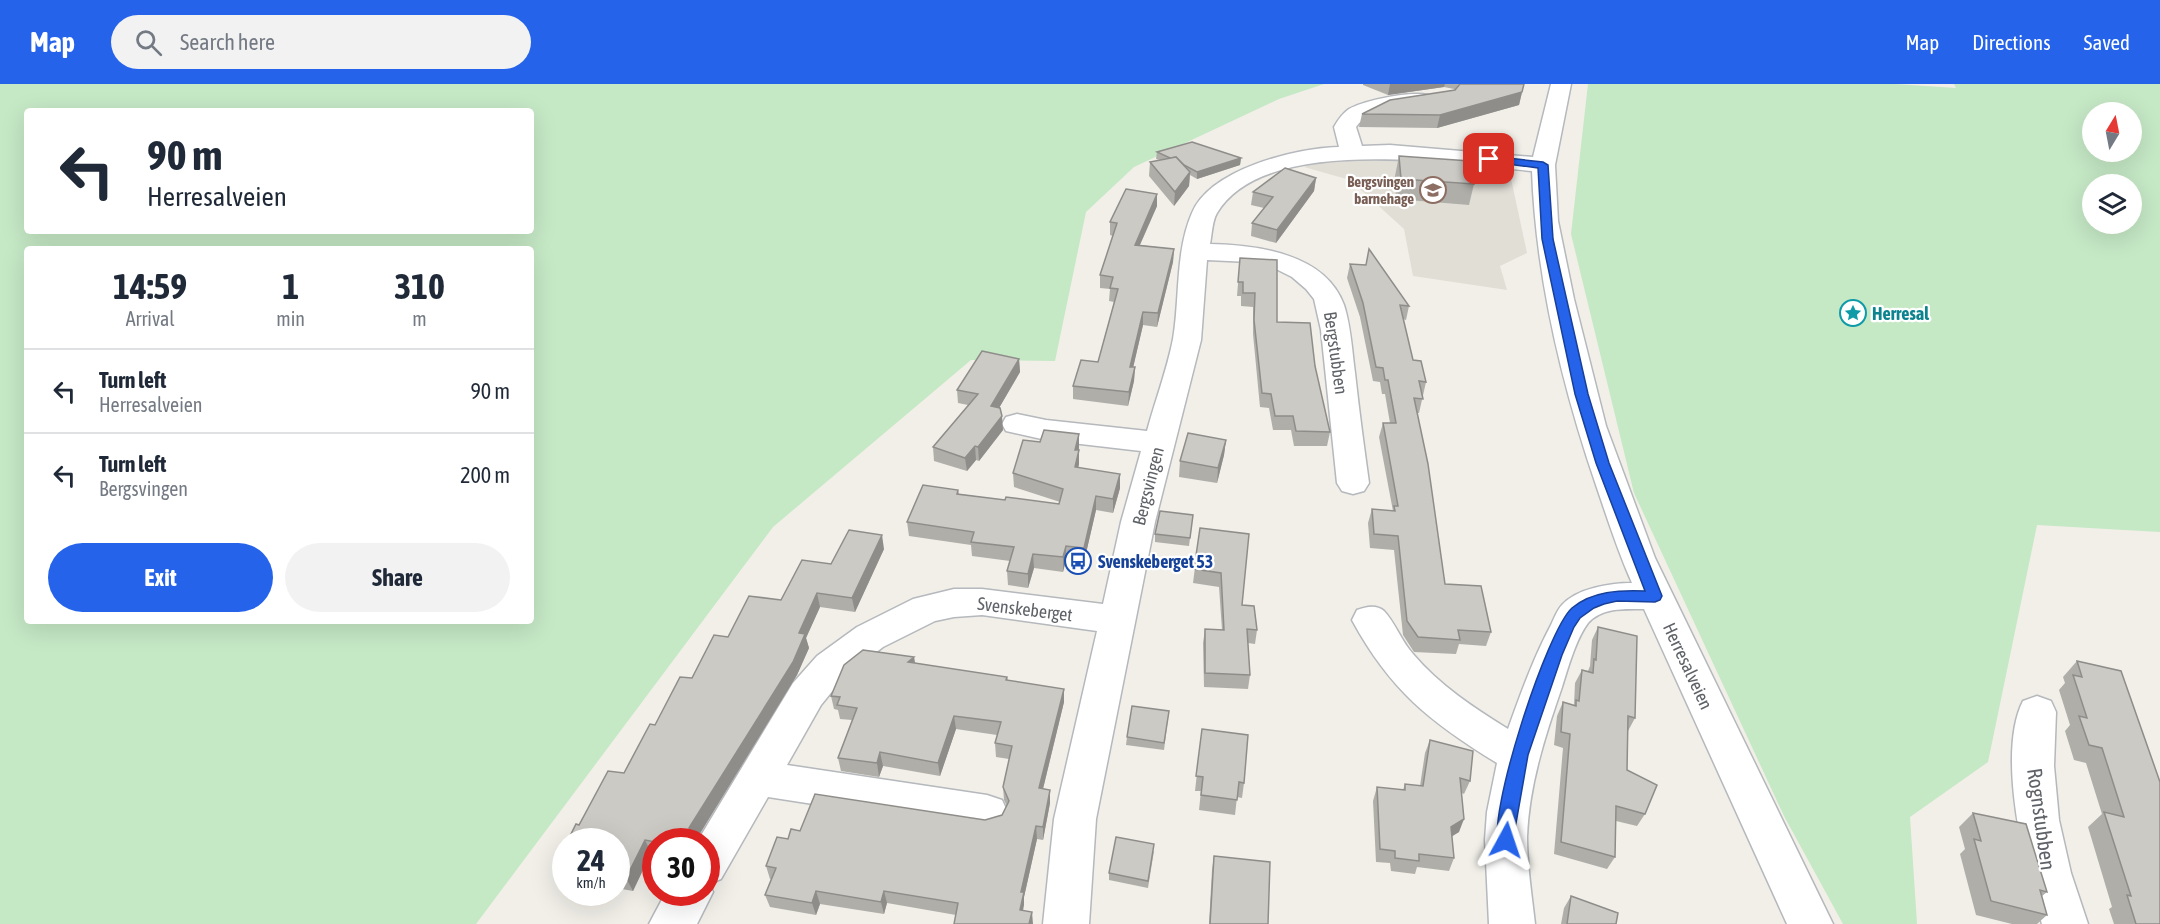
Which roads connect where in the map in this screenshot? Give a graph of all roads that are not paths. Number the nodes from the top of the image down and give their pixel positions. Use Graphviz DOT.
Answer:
graph roads {
  1 [pos="1561,84"];
  2 [pos="1443,95"];
  3 [pos="1352,152"];
  4 [pos="1543,165"];
  5 [pos="1195,252"];
  6 [pos="1017,424"];
  7 [pos="1158,442"];
  8 [pos="1353,483"];
  9 [pos="1655,596"];
  10 [pos="1117,620"];
  11 [pos="1370,620"];
  12 [pos="2037,712"];
  13 [pos="1519,755"];
  14 [pos="759,778"];
  15 [pos="987,813"];
  16 [pos="720,842"];
  17 [pos="683,906"];
  18 [pos="672,924"];
  19 [pos="1066,924"];
  20 [pos="1512,924"];
  21 [pos="1810,924"];
  22 [pos="2064,924"];
  1 -- 4 [label="street, Herresalveien"];
  2 -- 3 [label="street"];
  3 -- 4 [label="street, Bergsvingen"];
  3 -- 5 [label="street, Bergsvingen"];
  4 -- 9 [label="street, Herresalveien"];
  5 -- 7 [label="street, Bergsvingen"];
  5 -- 8 [label="street, Bergstubben"];
  6 -- 7 [label="street"];
  7 -- 10 [label="street, Bergsvingen"];
  9 -- 13 [label="street"];
  9 -- 21 [label="street, Herresalveien"];
  10 -- 14 [label="street, Svenskeberget"];
  10 -- 19 [label="street, Bergsvingen"];
  11 -- 13 [label="street"];
  12 -- 22 [label="street, Rognstubben"];
  13 -- 20 [label="street"];
  14 -- 15 [label="street"];
  14 -- 16 [label="street, Svenskeberget"];
  17 -- 18 [label="street"];
}
